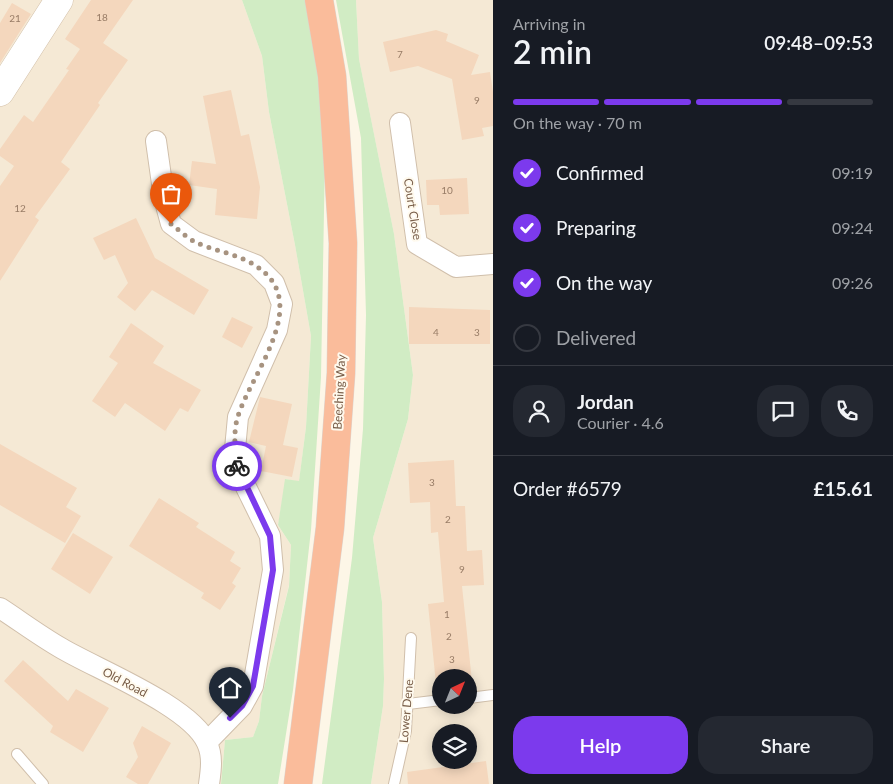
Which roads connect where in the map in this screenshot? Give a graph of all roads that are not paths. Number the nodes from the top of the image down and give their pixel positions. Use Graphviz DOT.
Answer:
graph roads {
  1 [pos="59,0"];
  2 [pos="319,0"];
  3 [pos="0,92"];
  4 [pos="400,123"];
  5 [pos="156,141"];
  6 [pos="493,264"];
  7 [pos="0,608"];
  8 [pos="411,638"];
  9 [pos="493,695"];
  10 [pos="478,697"];
  11 [pos="432,701"];
  12 [pos="408,704"];
  13 [pos="207,742"];
  14 [pos="17,754"];
  15 [pos="43,784"];
  16 [pos="209,784"];
  17 [pos="298,784"];
  18 [pos="394,784"];
  1 -- 3 [label="main road"];
  2 -- 17 [label="highway, Beeching Way"];
  4 -- 6 [label="street, Court Close"];
  5 -- 13 [label="street"];
  7 -- 13 [label="street, Old Road"];
  8 -- 12 [label="lane, Lower Dene"];
  9 -- 10 [label="lane"];
  11 -- 12 [label="lane"];
  12 -- 18 [label="lane, Lower Dene"];
  13 -- 16 [label="street"];
  14 -- 15 [label="lane"];
}
